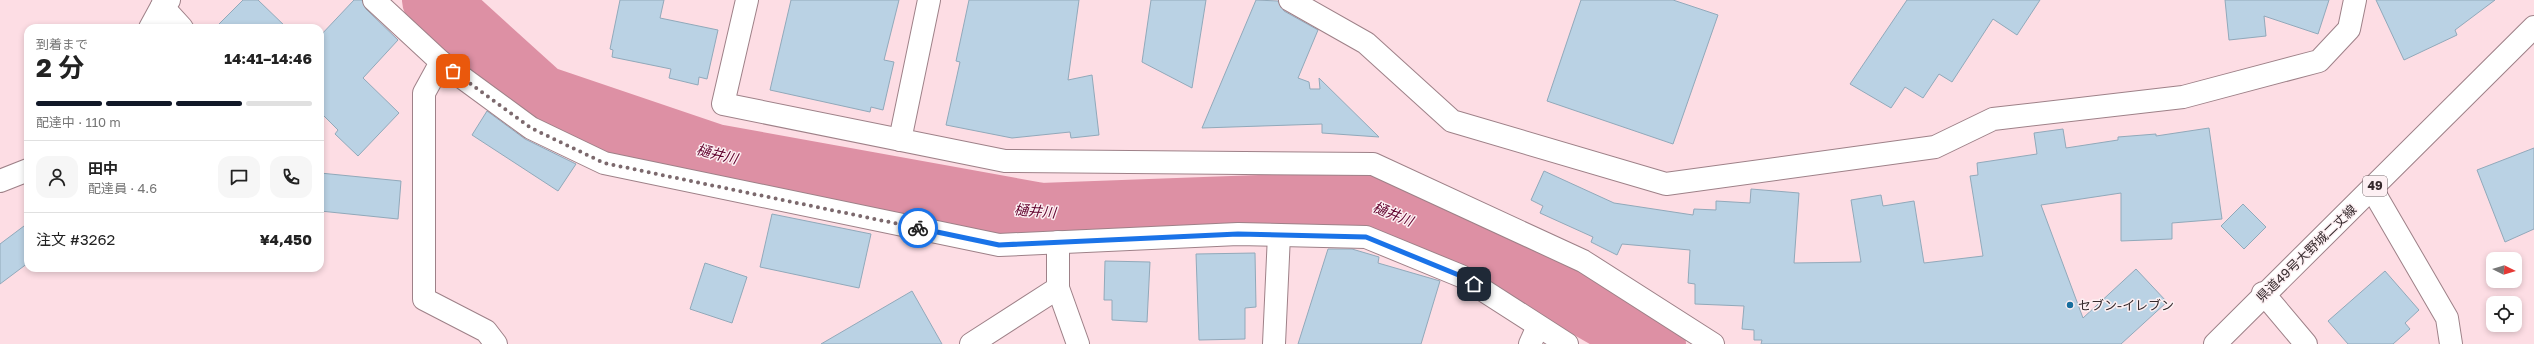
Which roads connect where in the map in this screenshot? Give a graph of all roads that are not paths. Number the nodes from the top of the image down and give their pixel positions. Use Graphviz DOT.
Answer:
graph roads {
  1 [pos="374,0"];
  2 [pos="747,0"];
  3 [pos="929,0"];
  4 [pos="1290,0"];
  5 [pos="2356,0"];
  6 [pos="165,3"];
  7 [pos="152,24"];
  8 [pos="179,24"];
  9 [pos="2534,26"];
  10 [pos="440,62"];
  11 [pos="900,140"];
  12 [pos="24,172"];
  13 [pos="0,181"];
  14 [pos="2372,189"];
  15 [pos="1279,235"];
  16 [pos="1058,242"];
  17 [pos="1058,288"];
  18 [pos="2264,293"];
  19 [pos="1534,335"];
  20 [pos="496,344"];
  21 [pos="971,344"];
  22 [pos="1078,344"];
  23 [pos="1274,344"];
  24 [pos="1567,344"];
  25 [pos="1713,344"];
  26 [pos="2215,344"];
  27 [pos="2306,344"];
  28 [pos="2451,344"];
  1 -- 10 [label="street"];
  2 -- 11 [label="street"];
  3 -- 11 [label="street"];
  4 -- 5 [label="street"];
  6 -- 7 [label="street"];
  6 -- 8 [label="street"];
  9 -- 14 [label="street, 県道49号大野城二丈線 / 49"];
  10 -- 16 [label="street"];
  10 -- 20 [label="street"];
  11 -- 25 [label="street"];
  12 -- 13 [label="street"];
  14 -- 18 [label="street, 県道49号大野城二丈線 / 49"];
  14 -- 28 [label="street"];
  15 -- 16 [label="street"];
  15 -- 19 [label="street"];
  15 -- 23 [label="street"];
  16 -- 17 [label="street"];
  17 -- 21 [label="street"];
  17 -- 22 [label="street"];
  18 -- 26 [label="street, 県道49号大野城二丈線 / 49"];
  18 -- 27 [label="street"];
  19 -- 24 [label="street"];
}
